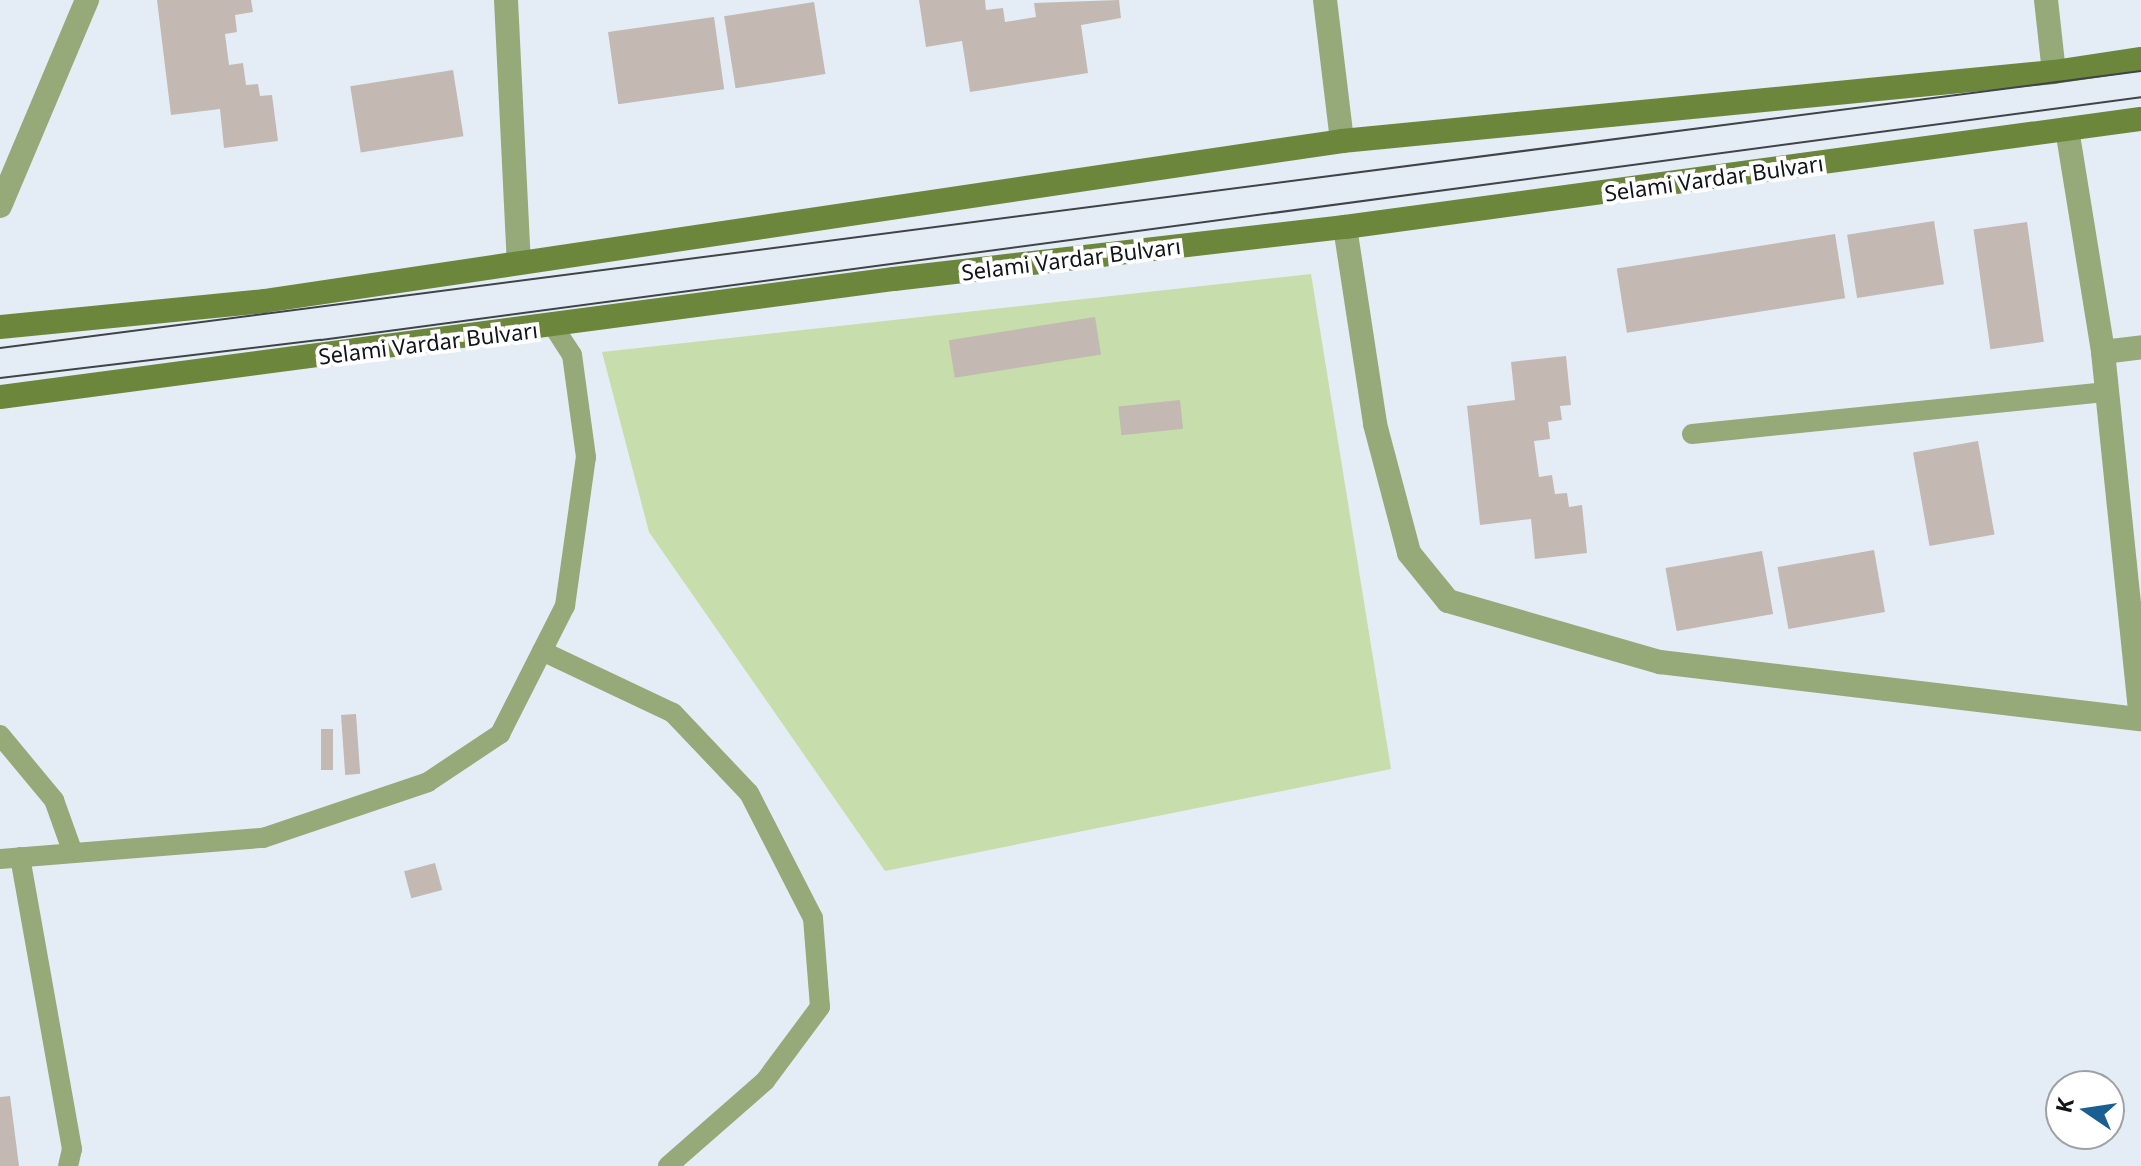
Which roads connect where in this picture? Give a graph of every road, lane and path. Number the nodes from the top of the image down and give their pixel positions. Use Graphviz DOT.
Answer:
graph roads {
  1 [pos="87,0"];
  2 [pos="506,0"];
  3 [pos="1325,0"];
  4 [pos="2046,0"];
  5 [pos="2141,59"];
  6 [pos="2054,72"];
  7 [pos="2141,119"];
  8 [pos="2067,129"];
  9 [pos="1342,141"];
  10 [pos="0,206"];
  11 [pos="1345,227"];
  12 [pos="519,263"];
  13 [pos="0,327"];
  14 [pos="554,327"];
  15 [pos="2141,347"];
  16 [pos="2103,352"];
  17 [pos="2107,392"];
  18 [pos="0,397"];
  19 [pos="1692,434"];
  20 [pos="542,651"];
  21 [pos="2141,718"];
  22 [pos="0,735"];
  23 [pos="73,853"];
  24 [pos="10,858"];
  25 [pos="68,1166"];
  26 [pos="668,1166"];
  1 -- 10 [label="street"];
  2 -- 12 [label="street"];
  3 -- 9 [label="street"];
  4 -- 6 [label="street"];
  5 -- 6 [label="main road"];
  6 -- 9 [label="main road"];
  7 -- 8 [label="main road, Selami Vardar Bulvarı"];
  8 -- 11 [label="main road, Selami Vardar Bulvarı"];
  8 -- 16 [label="street"];
  9 -- 12 [label="main road"];
  11 -- 14 [label="main road, Selami Vardar Bulvarı"];
  11 -- 21 [label="street"];
  12 -- 13 [label="main road"];
  14 -- 18 [label="main road, Selami Vardar Bulvarı"];
  14 -- 20 [label="lane"];
  15 -- 16 [label="street"];
  16 -- 17 [label="street"];
  17 -- 19 [label="lane"];
  17 -- 21 [label="street"];
  20 -- 23 [label="lane"];
  20 -- 26 [label="lane"];
  22 -- 23 [label="lane"];
  23 -- 24 [label="lane"];
  24 -- 25 [label="lane"];
}
